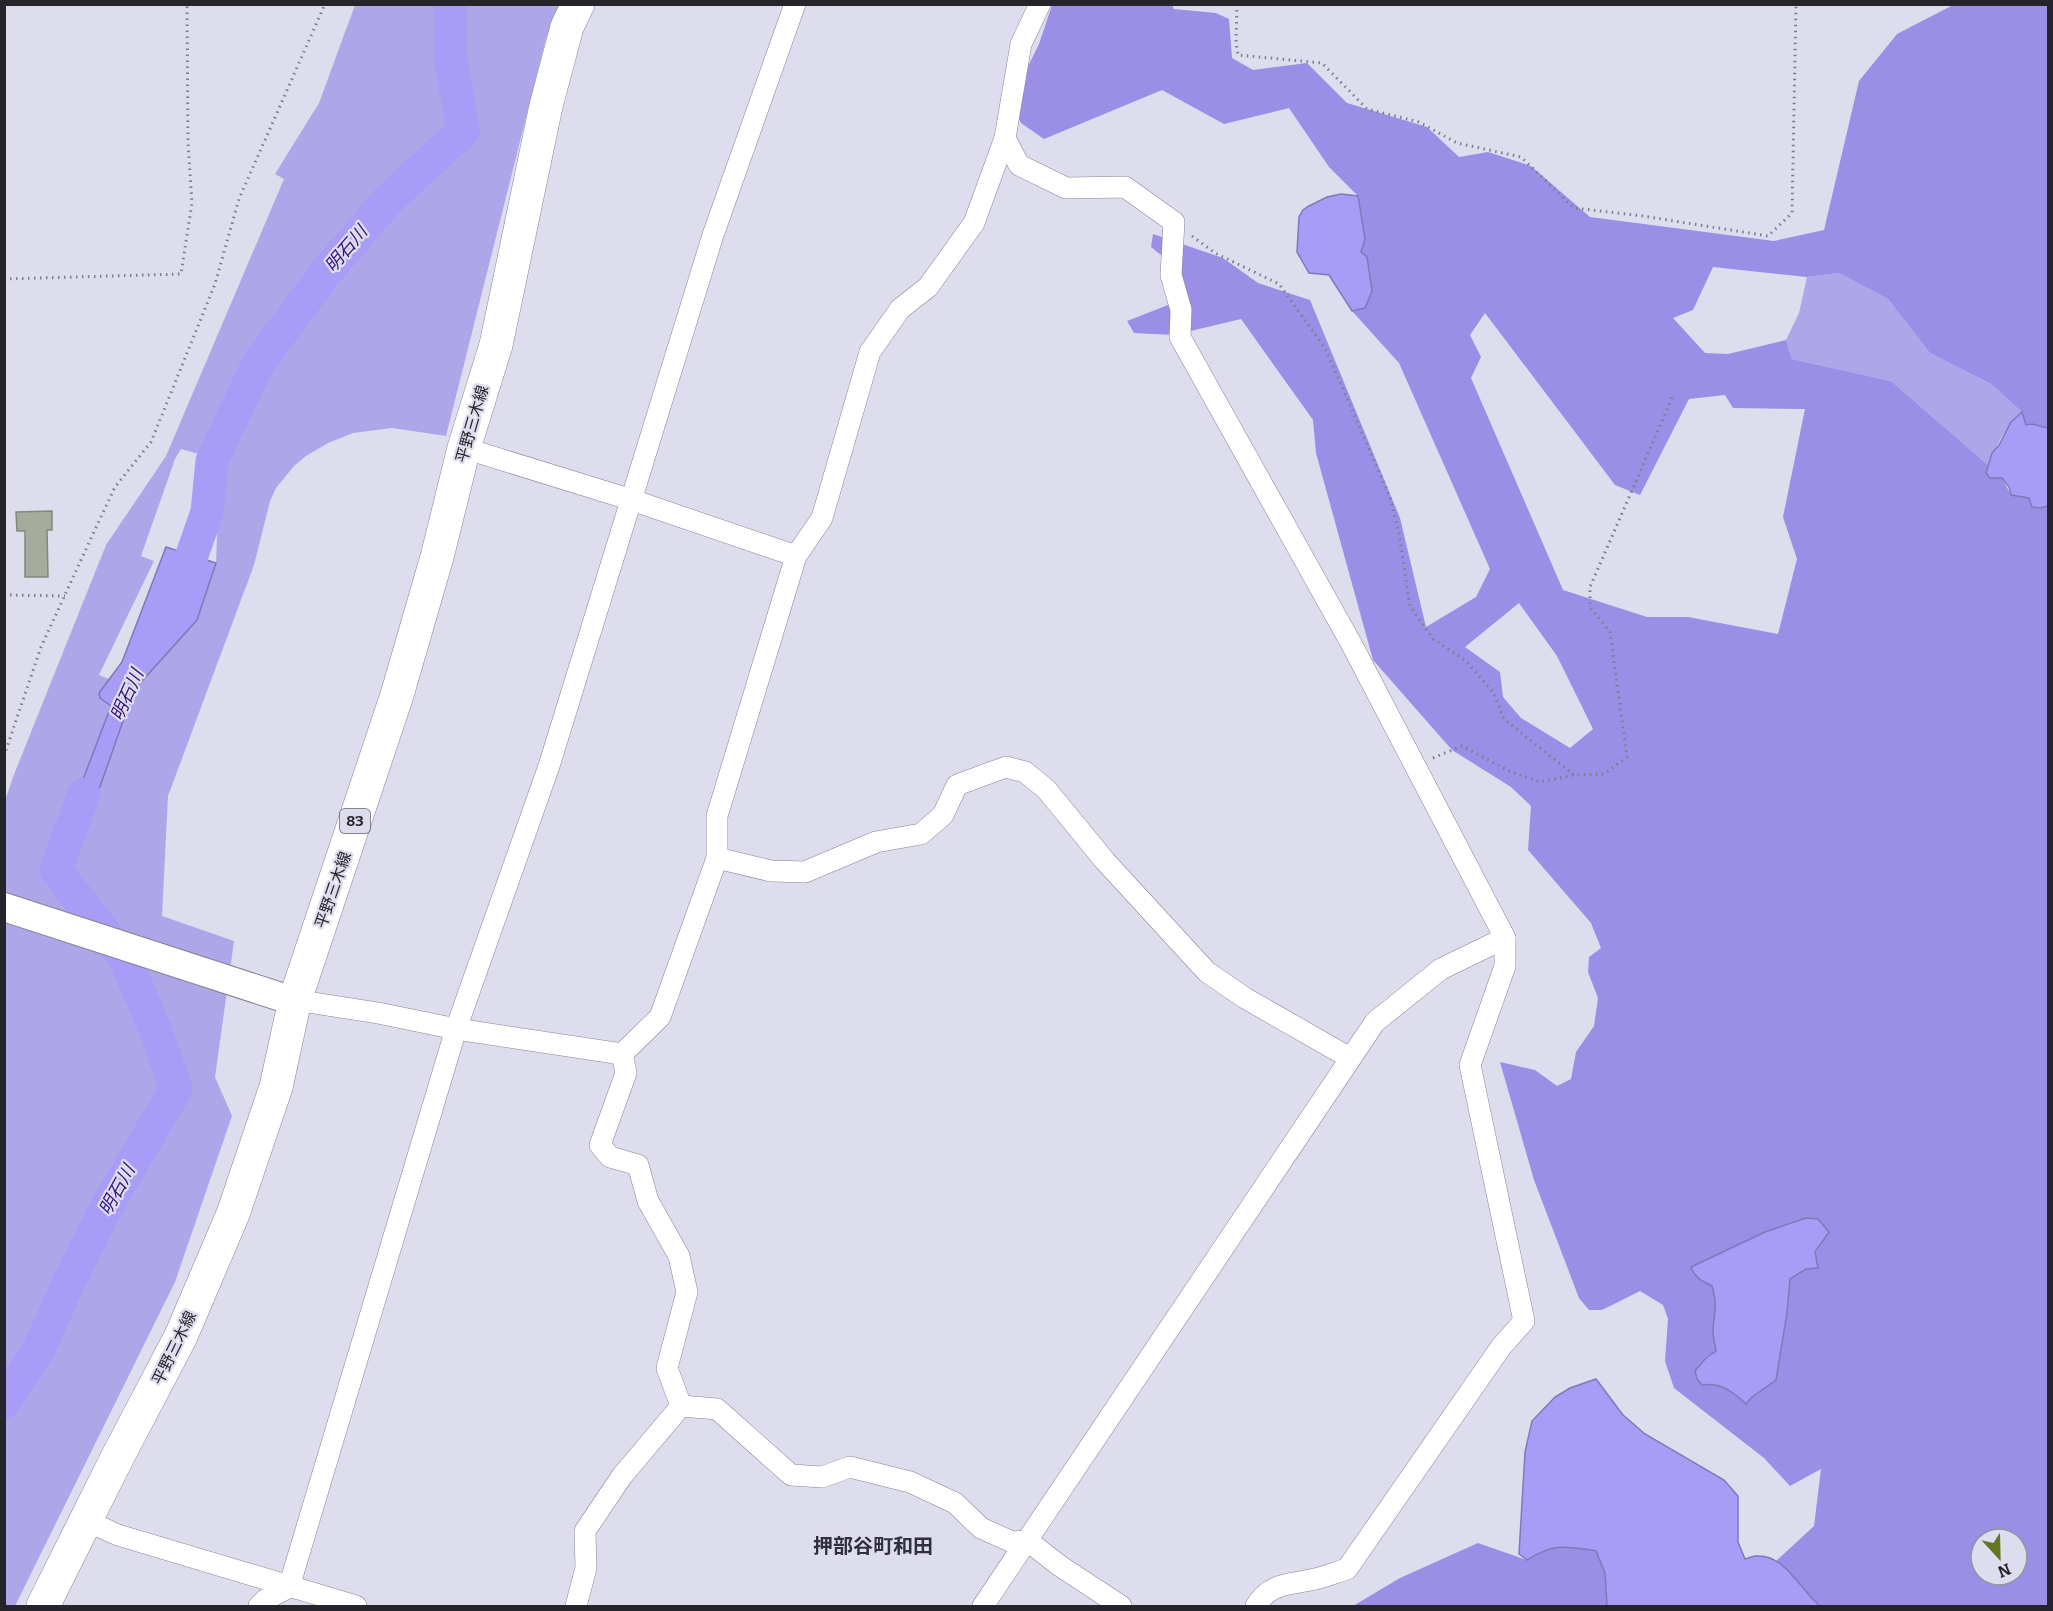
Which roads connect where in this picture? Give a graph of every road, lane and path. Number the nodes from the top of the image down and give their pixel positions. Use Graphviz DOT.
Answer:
graph roads {
  1 [pos="187,4"];
  2 [pos="325,4"];
  3 [pos="578,4"];
  4 [pos="795,4"];
  5 [pos="1040,4"];
  6 [pos="1237,4"];
  7 [pos="1797,4"];
  8 [pos="1005,138"];
  9 [pos="1174,222"];
  10 [pos="4,279"];
  11 [pos="1673,396"];
  12 [pos="464,448"];
  13 [pos="632,500"];
  14 [pos="796,556"];
  15 [pos="4,595"];
  16 [pos="64,596"];
  17 [pos="4,756"];
  18 [pos="1414,765"];
  19 [pos="1574,775"];
  20 [pos="717,858"];
  21 [pos="4,907"];
  22 [pos="1505,938"];
  23 [pos="288,998"];
  24 [pos="456,1029"];
  25 [pos="622,1054"];
  26 [pos="1350,1058"];
  27 [pos="681,1406"];
  28 [pos="87,1521"];
  29 [pos="1028,1541"];
  30 [pos="289,1587"];
  31 [pos="43,1606"];
  32 [pos="260,1606"];
  33 [pos="356,1606"];
  34 [pos="576,1606"];
  35 [pos="983,1606"];
  36 [pos="1121,1606"];
  37 [pos="1256,1606"];
  1 -- 10 [label="path"];
  2 -- 16 [label="path"];
  3 -- 12 [label="main road, 平野三木線 / 83"];
  4 -- 13 [label="street"];
  5 -- 8 [label="street"];
  6 -- 7 [label="path"];
  8 -- 9 [label="street"];
  8 -- 14 [label="street"];
  9 -- 18 [label="street"];
  9 -- 19 [label="path"];
  11 -- 19 [label="path"];
  12 -- 13 [label="street"];
  12 -- 23 [label="main road, 平野三木線 / 83"];
  13 -- 14 [label="street"];
  13 -- 24 [label="street"];
  14 -- 20 [label="street"];
  15 -- 16 [label="path"];
  16 -- 17 [label="path"];
  18 -- 19 [label="path"];
  18 -- 22 [label="street"];
  20 -- 25 [label="street"];
  20 -- 26 [label="street"];
  21 -- 23 [label="street"];
  22 -- 26 [label="street"];
  22 -- 37 [label="street"];
  23 -- 24 [label="street"];
  23 -- 28 [label="main road, 平野三木線 / 83"];
  24 -- 25 [label="street"];
  24 -- 30 [label="street"];
  25 -- 27 [label="street"];
  26 -- 29 [label="street"];
  27 -- 29 [label="street"];
  27 -- 34 [label="street"];
  28 -- 30 [label="street"];
  28 -- 31 [label="main road, 平野三木線 / 83"];
  29 -- 35 [label="street"];
  29 -- 36 [label="street"];
  30 -- 32 [label="street"];
  30 -- 33 [label="street"];
}
